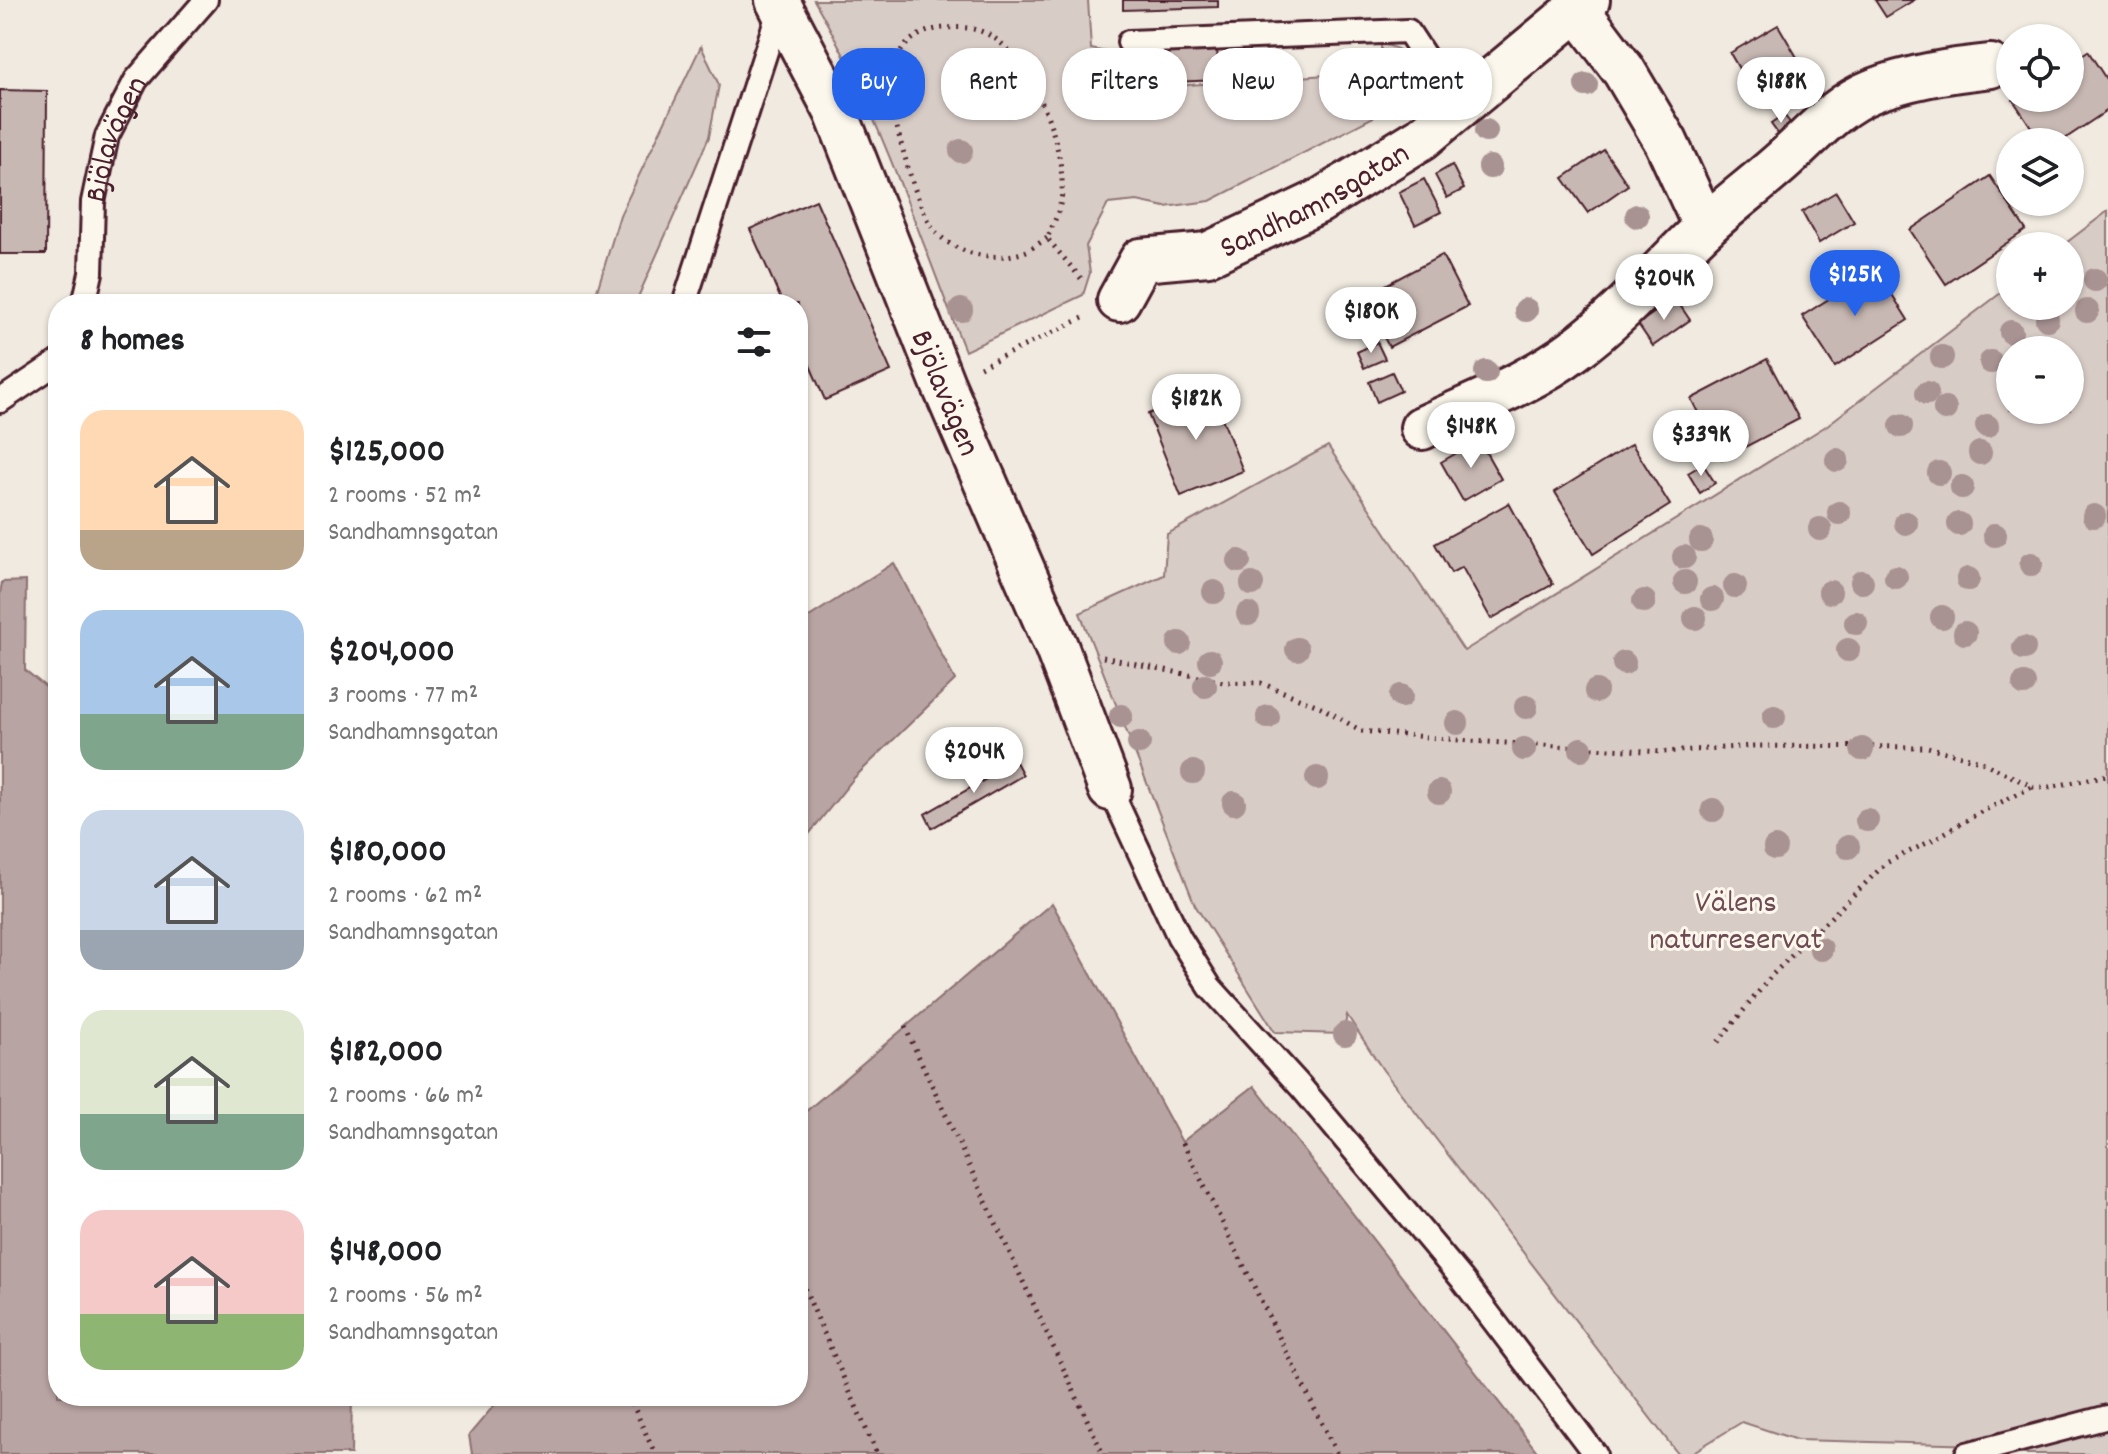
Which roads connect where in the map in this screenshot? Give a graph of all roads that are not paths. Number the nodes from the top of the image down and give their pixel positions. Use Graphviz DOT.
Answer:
graph roads {
  1 [pos="206,0"];
  2 [pos="778,3"];
  3 [pos="1583,5"];
  4 [pos="1129,42"];
  5 [pos="1419,48"];
  6 [pos="1991,66"];
  7 [pos="1492,80"];
  8 [pos="1445,120"];
  9 [pos="1705,227"];
  10 [pos="86,294"];
  11 [pos="687,294"];
  12 [pos="1112,304"];
  13 [pos="48,369"];
  14 [pos="0,401"];
  15 [pos="1422,428"];
  16 [pos="1110,789"];
  17 [pos="2108,1417"];
  18 [pos="1595,1454"];
  19 [pos="1967,1454"];
  1 -- 10 [label="lane, Bjölavägen"];
  2 -- 11 [label="lane"];
  2 -- 16 [label="street, Bjölavägen"];
  3 -- 7 [label="street, Sandhamnsgatan"];
  3 -- 9 [label="street, Sandhamnsgatan"];
  4 -- 5 [label="lane"];
  6 -- 9 [label="street"];
  8 -- 12 [label="street, Sandhamnsgatan"];
  9 -- 15 [label="street"];
  13 -- 14 [label="lane"];
  16 -- 18 [label="lane"];
  17 -- 19 [label="lane"];
}
